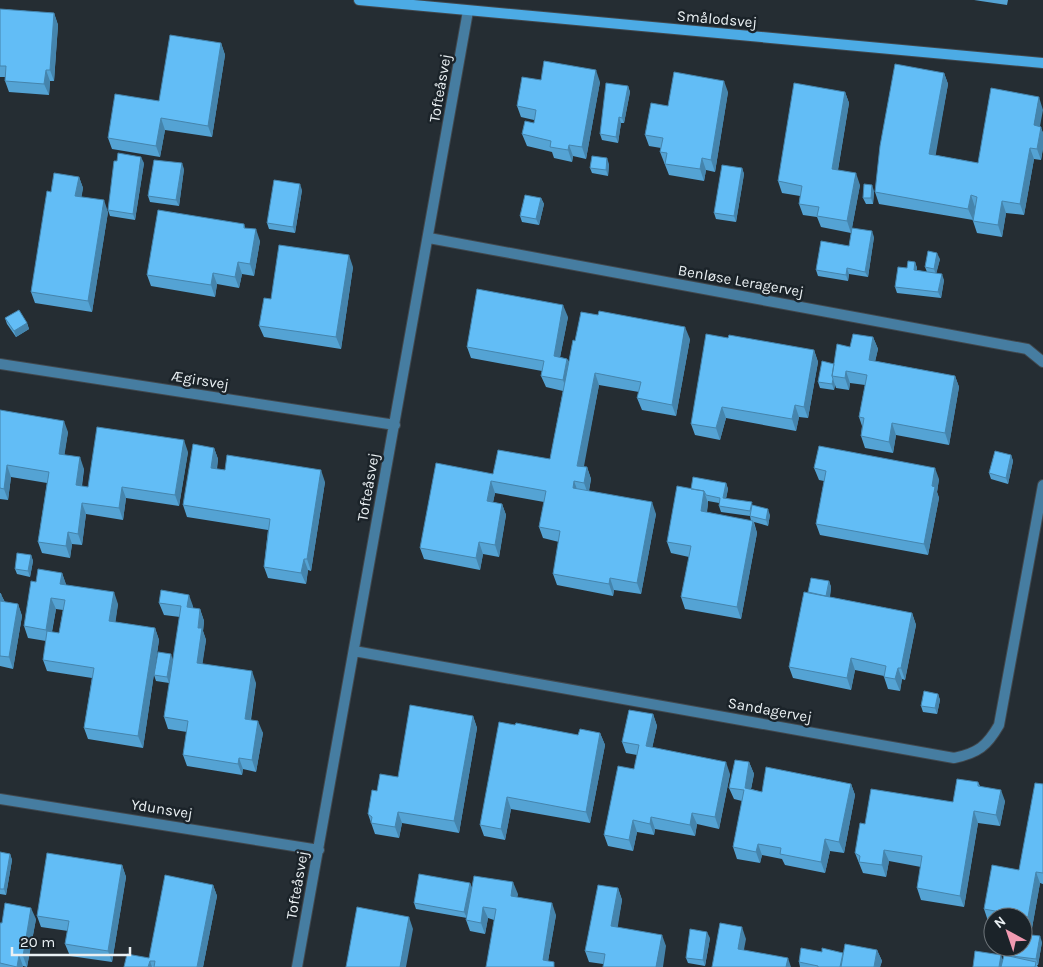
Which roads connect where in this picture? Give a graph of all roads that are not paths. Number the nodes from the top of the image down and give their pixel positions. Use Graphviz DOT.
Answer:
graph roads {
  1 [pos="359,0"];
  2 [pos="468,11"];
  3 [pos="1043,63"];
  4 [pos="429,238"];
  5 [pos="1043,362"];
  6 [pos="0,364"];
  7 [pos="395,425"];
  8 [pos="1043,485"];
  9 [pos="354,651"];
  10 [pos="0,798"];
  11 [pos="318,850"];
  12 [pos="297,967"];
  1 -- 2 [label="street, Smålodsvej"];
  2 -- 3 [label="street, Smålodsvej"];
  2 -- 4 [label="street, Tofteåsvej"];
  4 -- 5 [label="street, Benløse Leragervej"];
  4 -- 7 [label="street, Tofteåsvej"];
  6 -- 7 [label="street, Ægirsvej"];
  7 -- 9 [label="street, Tofteåsvej"];
  8 -- 9 [label="street, Sandagervej"];
  9 -- 11 [label="street, Tofteåsvej"];
  10 -- 11 [label="street, Ydunsvej"];
  11 -- 12 [label="street, Tofteåsvej"];
}
